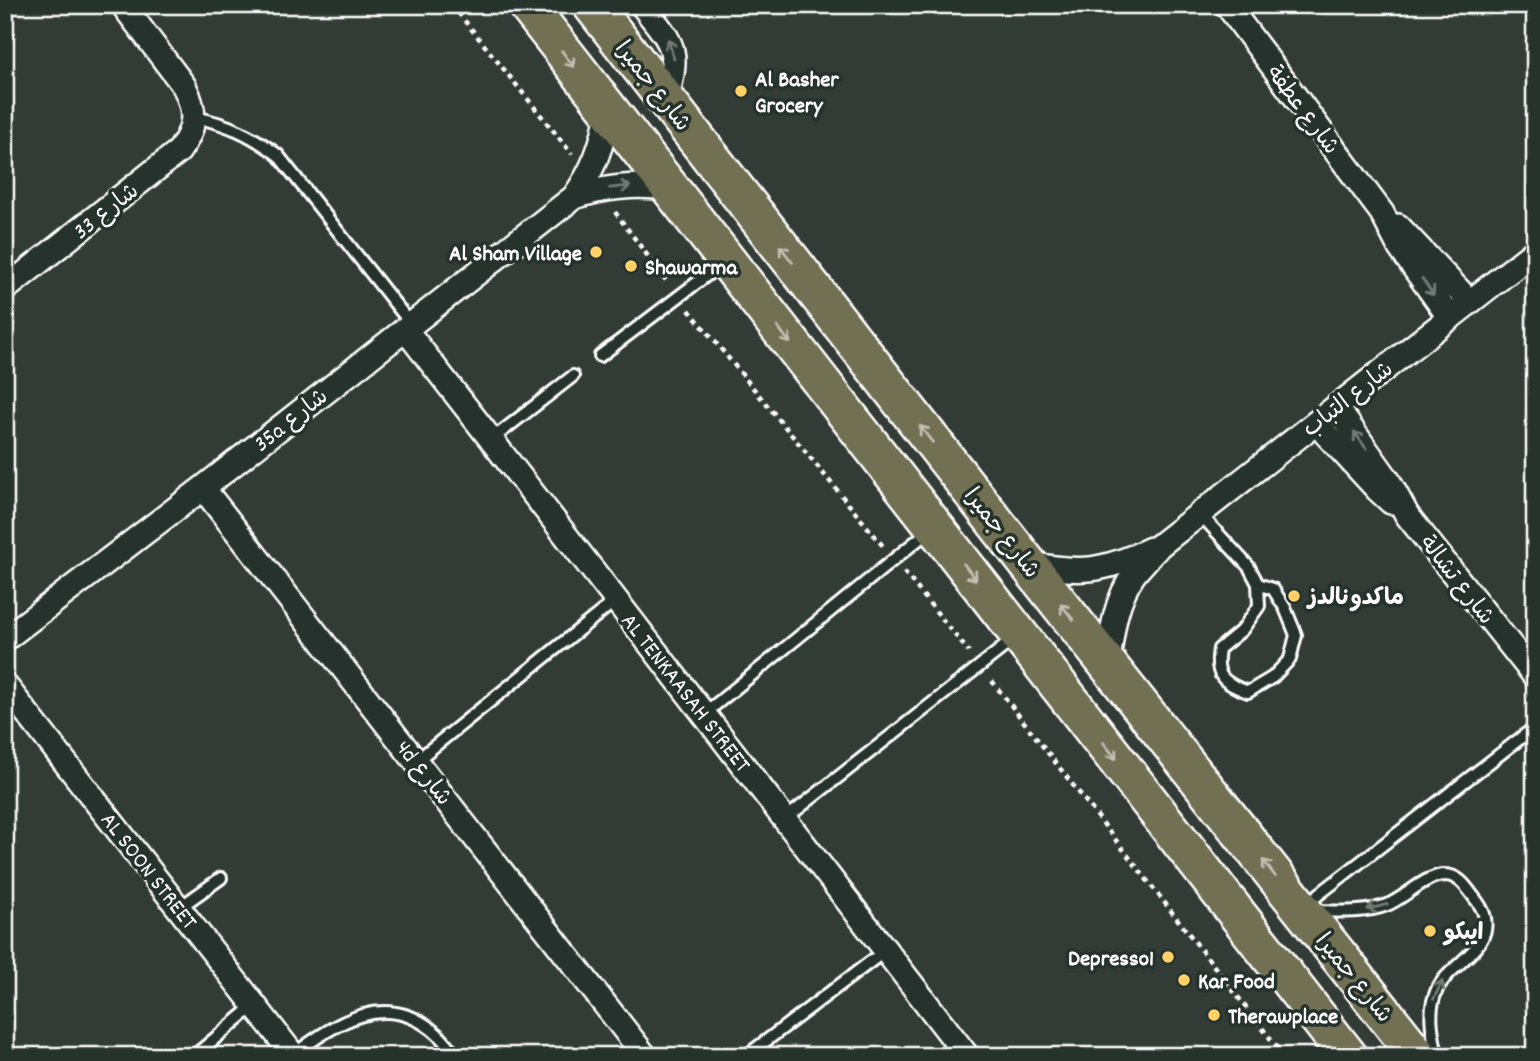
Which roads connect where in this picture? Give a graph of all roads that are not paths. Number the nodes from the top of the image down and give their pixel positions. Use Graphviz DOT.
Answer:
graph roads {
  1 [pos="123,5"];
  2 [pos="527,5"];
  3 [pos="592,5"];
  4 [pos="642,5"];
  5 [pos="1227,5"];
  6 [pos="666,101"];
  7 [pos="608,110"];
  8 [pos="193,120"];
  9 [pos="594,182"];
  10 [pos="668,188"];
  11 [pos="1382,213"];
  12 [pos="1535,251"];
  13 [pos="726,262"];
  14 [pos="5,289"];
  15 [pos="1470,302"];
  16 [pos="1450,318"];
  17 [pos="408,327"];
  18 [pos="600,356"];
  19 [pos="573,376"];
  20 [pos="1336,407"];
  21 [pos="1316,423"];
  22 [pos="491,440"];
  23 [pos="204,488"];
  24 [pos="1200,514"];
  25 [pos="1407,515"];
  26 [pos="934,526"];
  27 [pos="1160,545"];
  28 [pos="1028,564"];
  29 [pos="1258,584"];
  30 [pos="616,600"];
  31 [pos="1019,635"];
  32 [pos="5,639"];
  33 [pos="1108,663"];
  34 [pos="1535,676"];
  35 [pos="5,685"];
  36 [pos="704,714"];
  37 [pos="1535,727"];
  38 [pos="416,761"];
  39 [pos="785,820"];
  40 [pos="221,878"];
  41 [pos="179,908"];
  42 [pos="1301,910"];
  43 [pos="886,950"];
  44 [pos="255,1005"];
  45 [pos="293,1055"];
  46 [pos="194,1056"];
  47 [pos="456,1056"];
  48 [pos="645,1056"];
  49 [pos="746,1056"];
  50 [pos="967,1056"];
  51 [pos="1348,1056"];
  52 [pos="1418,1056"];
  53 [pos="1437,1056"];
  1 -- 8 [label="street"];
  2 -- 7 [label="main road, one-way"];
  3 -- 6 [label="main road, شارع جميرا"];
  6 -- 4 [label="street, one-way"];
  5 -- 11 [label="street, شارع عطفة"];
  28 -- 6 [label="main road, شارع جميرا, one-way"];
  7 -- 9 [label="street, 35a شارع"];
  7 -- 10 [label="main road"];
  8 -- 14 [label="street, شارع 33"];
  8 -- 17 [label="lane"];
  9 -- 10 [label="street, one-way"];
  9 -- 17 [label="street, 35a شارع"];
  10 -- 13 [label="main road"];
  11 -- 15 [label="street, شارع عطفة"];
  11 -- 16 [label="street, شارع عطفة, one-way"];
  12 -- 15 [label="street, شارع التباب"];
  13 -- 18 [label="lane"];
  13 -- 26 [label="main road, one-way"];
  15 -- 16 [label="street, شارع التباب"];
  16 -- 20 [label="street, شارع التباب"];
  17 -- 22 [label="street, AL TENKAASAH STREET"];
  17 -- 23 [label="street, 35a شارع"];
  19 -- 22 [label="lane"];
  20 -- 21 [label="street, شارع التباب"];
  25 -- 20 [label="street, شارع تشالة, one-way"];
  21 -- 24 [label="street, شارع التباب"];
  21 -- 25 [label="street, شارع تشالة"];
  22 -- 30 [label="street, AL TENKAASAH STREET"];
  23 -- 32 [label="street, 35a شارع"];
  23 -- 38 [label="street, 4d شارع"];
  24 -- 27 [label="street, شارع التباب"];
  24 -- 29 [label="lane"];
  25 -- 34 [label="street, شارع تشالة"];
  26 -- 31 [label="main road, one-way"];
  26 -- 36 [label="lane"];
  27 -- 28 [label="street, شارع التباب"];
  27 -- 33 [label="street, شارع التباب"];
  33 -- 28 [label="main road, شارع جميرا, one-way"];
  29 -- 29 [label="lane"];
  30 -- 36 [label="street, AL TENKAASAH STREET"];
  30 -- 38 [label="lane"];
  31 -- 39 [label="lane"];
  31 -- 51 [label="main road, one-way"];
  42 -- 33 [label="main road, شارع جميرا, one-way"];
  35 -- 41 [label="street, AL SOON STREET"];
  36 -- 39 [label="street, AL TENKAASAH STREET"];
  37 -- 42 [label="lane"];
  38 -- 48 [label="street, 4d شارع"];
  39 -- 43 [label="street, AL TENKAASAH STREET"];
  40 -- 41 [label="lane"];
  41 -- 44 [label="street, AL SOON STREET"];
  42 -- 52 [label="main road, شارع جميرا"];
  53 -- 42 [label="lane, one-way"];
  43 -- 49 [label="lane"];
  43 -- 50 [label="street, AL TENKAASAH STREET"];
  44 -- 45 [label="street, AL SOON STREET"];
  44 -- 46 [label="lane"];
  45 -- 47 [label="lane"];
}
